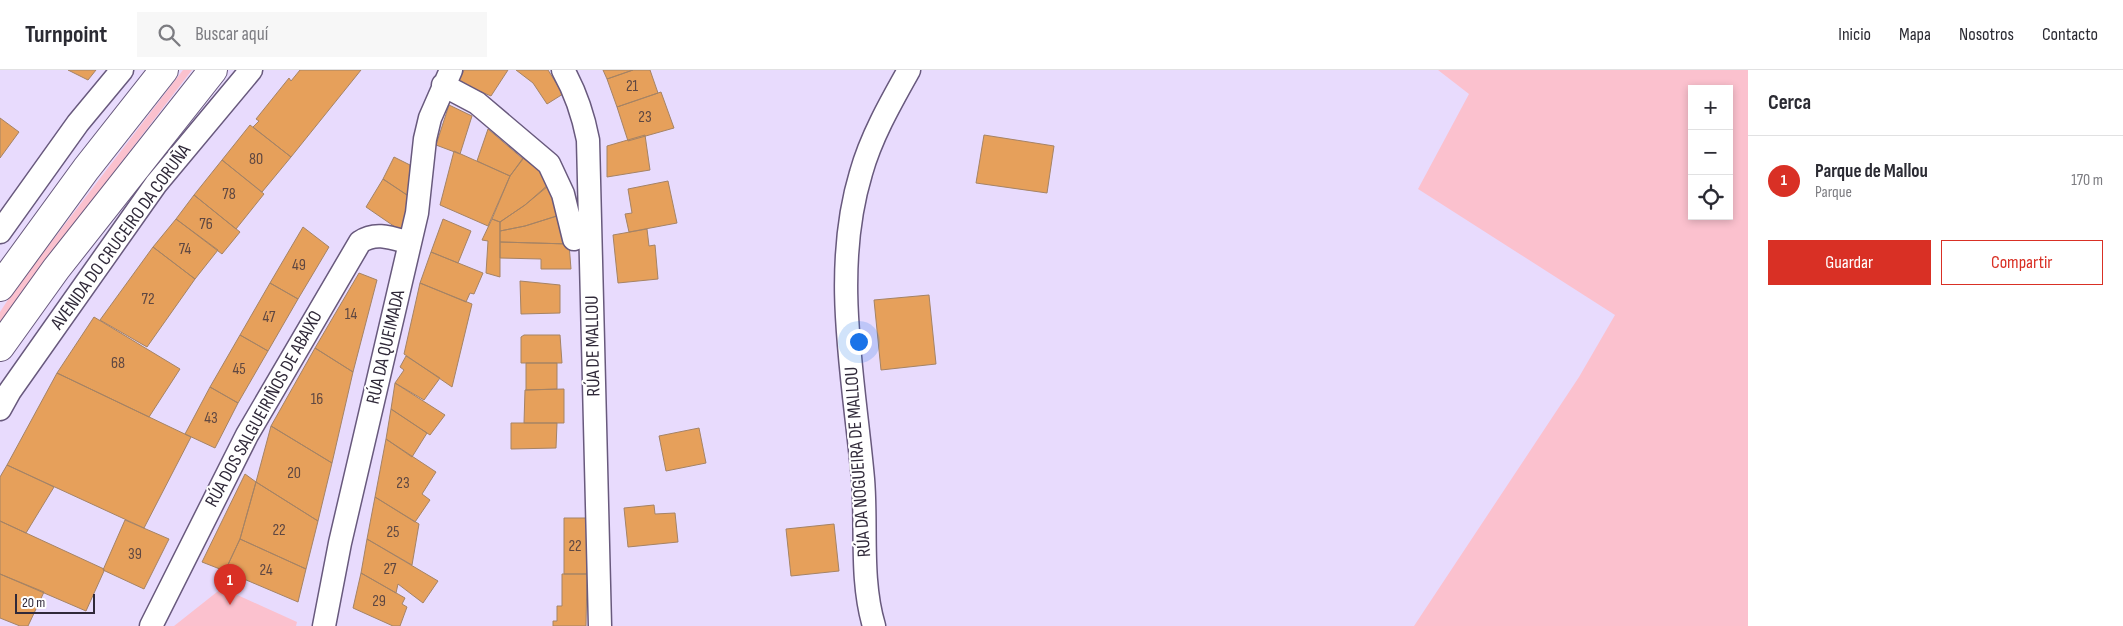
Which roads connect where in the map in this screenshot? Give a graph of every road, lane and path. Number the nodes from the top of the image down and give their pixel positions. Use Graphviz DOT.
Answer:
graph roads {
  1 [pos="122,70"];
  2 [pos="164,70"];
  3 [pos="213,70"];
  4 [pos="251,70"];
  5 [pos="563,70"];
  6 [pos="909,70"];
  7 [pos="447,78"];
  8 [pos="0,232"];
  9 [pos="574,240"];
  10 [pos="410,242"];
  11 [pos="0,287"];
  12 [pos="0,347"];
  13 [pos="0,409"];
  14 [pos="151,626"];
  15 [pos="324,626"];
  16 [pos="600,626"];
  17 [pos="874,626"];
  1 -- 8 [label="street"];
  2 -- 11 [label="main road"];
  3 -- 12 [label="main road, AVENIDA DO CRUCEIRO DA CORUÑA"];
  4 -- 13 [label="street, AVENIDA DO CRUCEIRO DA CORUÑA"];
  5 -- 16 [label="street, RÚA DE MALLOU"];
  6 -- 17 [label="street, RÚA DA NOGUEIRA DE MALLOU"];
  7 -- 9 [label="street"];
  7 -- 10 [label="street, RÚA DA QUEIMADA"];
  10 -- 14 [label="street, RÚA DOS SALGUEIRIÑOS DE ABAIXO"];
  10 -- 15 [label="street, RÚA DA QUEIMADA"];
}
